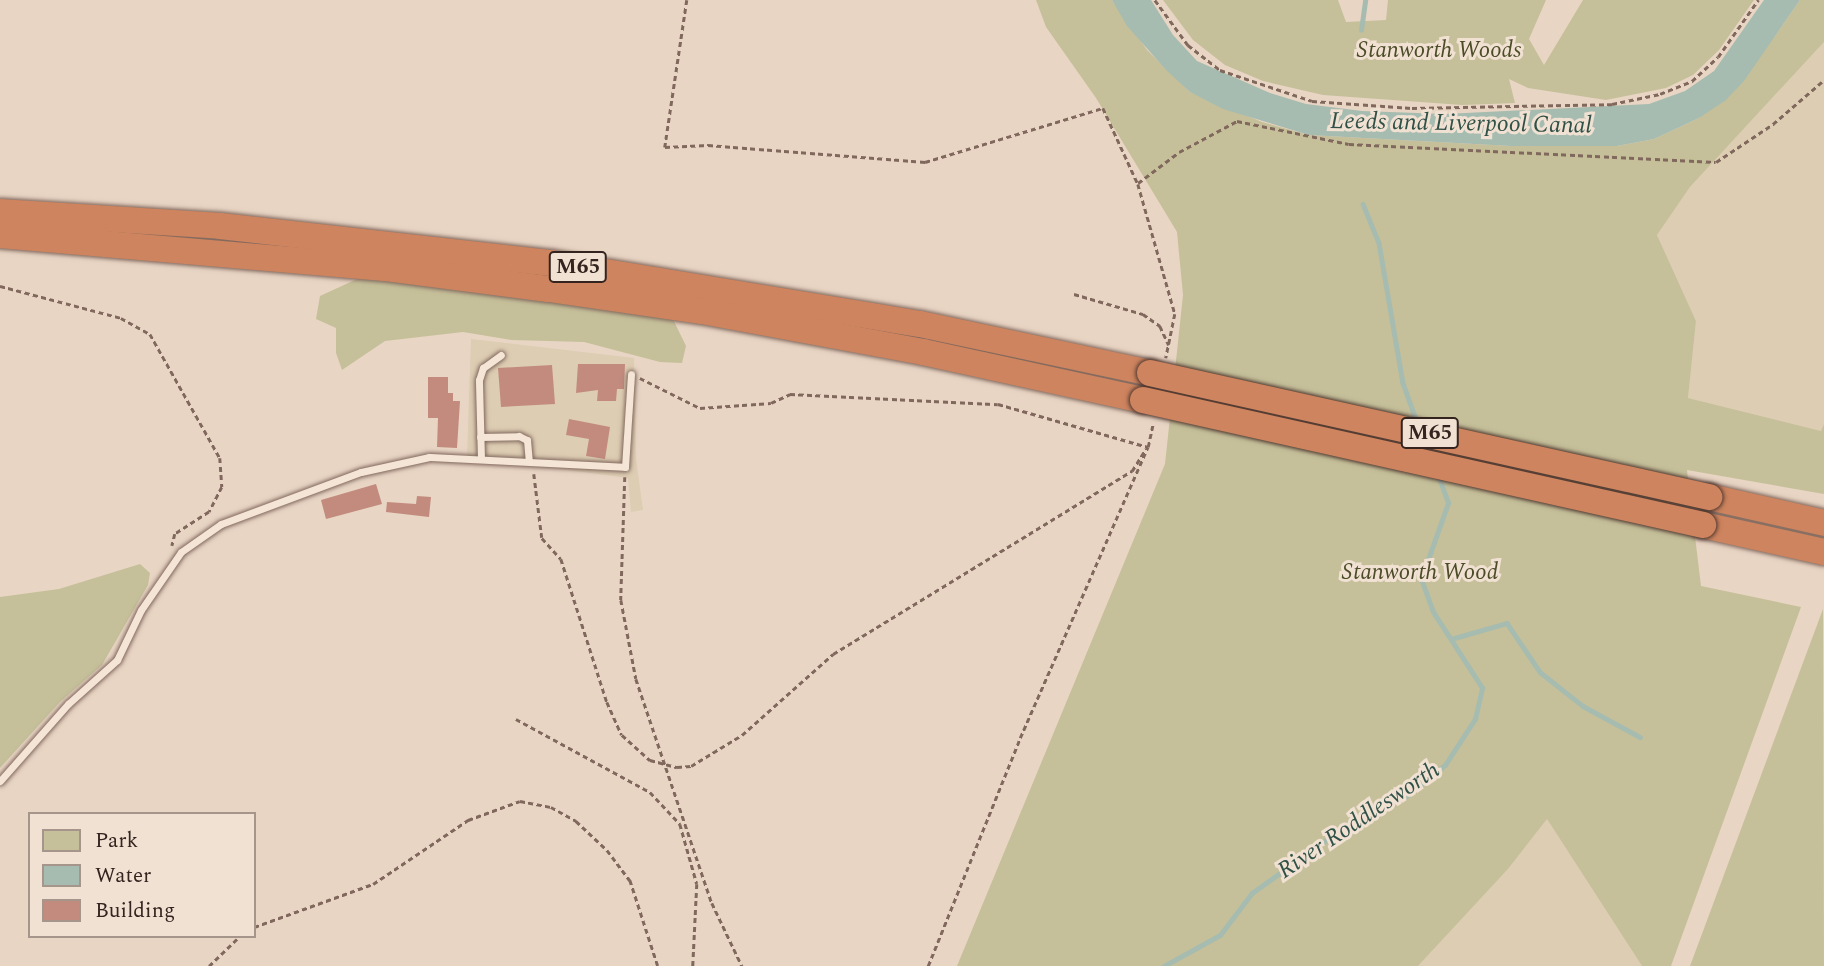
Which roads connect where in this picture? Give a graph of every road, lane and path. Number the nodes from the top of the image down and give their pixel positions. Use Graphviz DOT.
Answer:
graph roads {
  1 [pos="687,0"];
  2 [pos="1155,0"];
  3 [pos="1758,0"];
  4 [pos="1824,80"];
  5 [pos="1138,184"];
  6 [pos="0,212"];
  7 [pos="0,235"];
  8 [pos="0,286"];
  9 [pos="1074,294"];
  10 [pos="501,355"];
  11 [pos="631,374"];
  12 [pos="480,437"];
  13 [pos="1148,447"];
  14 [pos="481,459"];
  15 [pos="531,461"];
  16 [pos="625,467"];
  17 [pos="1824,523"];
  18 [pos="181,552"];
  19 [pos="1824,552"];
  20 [pos="516,719"];
  21 [pos="666,766"];
  22 [pos="0,782"];
  23 [pos="256,926"];
  24 [pos="238,938"];
  25 [pos="209,966"];
  26 [pos="658,966"];
  27 [pos="693,966"];
  28 [pos="742,966"];
  29 [pos="928,966"];
  1 -- 5 [label="path"];
  2 -- 3 [label="path"];
  4 -- 5 [label="path"];
  5 -- 9 [label="path"];
  6 -- 17 [label="highway, M65, bridge"];
  7 -- 19 [label="highway, M65, bridge"];
  8 -- 18 [label="path"];
  10 -- 12 [label="lane"];
  11 -- 13 [label="path"];
  11 -- 16 [label="lane"];
  12 -- 14 [label="lane"];
  12 -- 15 [label="lane"];
  13 -- 21 [label="path"];
  13 -- 29 [label="path"];
  14 -- 15 [label="lane"];
  14 -- 18 [label="lane"];
  15 -- 16 [label="lane"];
  15 -- 21 [label="path"];
  16 -- 21 [label="path"];
  18 -- 22 [label="lane"];
  20 -- 27 [label="path"];
  21 -- 28 [label="path"];
  23 -- 26 [label="path"];
  24 -- 25 [label="path"];
}
